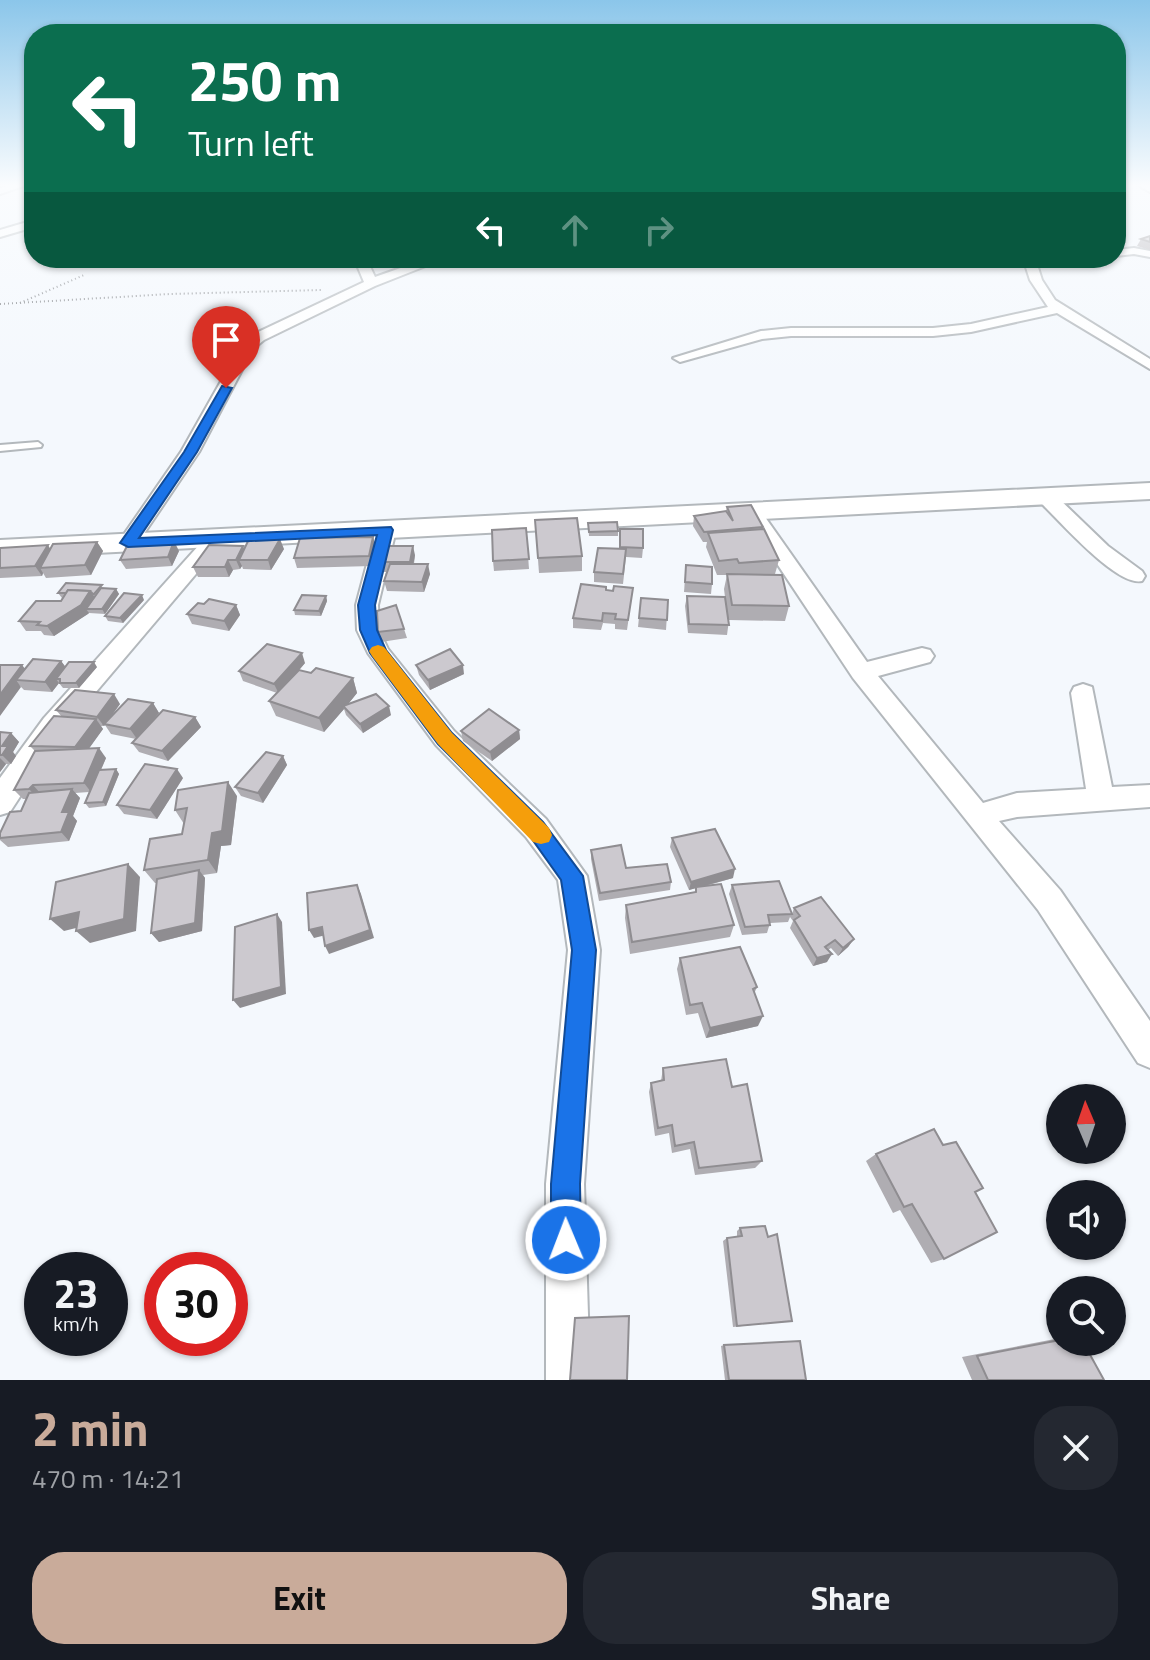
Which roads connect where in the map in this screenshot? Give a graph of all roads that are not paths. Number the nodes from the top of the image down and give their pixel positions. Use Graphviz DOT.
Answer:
graph roads {
  1 [pos="1126,252"];
  2 [pos="1150,254"];
  3 [pos="361,268"];
  4 [pos="413,268"];
  5 [pos="1033,268"];
  6 [pos="363,287"];
  7 [pos="1059,309"];
  8 [pos="680,358"];
  9 [pos="1150,365"];
  10 [pos="38,445"];
  11 [pos="0,448"];
  12 [pos="1150,491"];
  13 [pos="1047,498"];
  14 [pos="751,511"];
  15 [pos="386,530"];
  16 [pos="216,538"];
  17 [pos="128,543"];
  18 [pos="0,549"];
  19 [pos="1135,576"];
  20 [pos="922,656"];
  21 [pos="861,672"];
  22 [pos="1083,693"];
  23 [pos="1150,796"];
  24 [pos="1101,801"];
  25 [pos="0,804"];
  26 [pos="979,818"];
  27 [pos="1150,1051"];
  28 [pos="568,1380"];
  1 -- 2 [label="street"];
  3 -- 6 [label="street"];
  4 -- 6 [label="street"];
  5 -- 7 [label="street"];
  6 -- 17 [label="street"];
  7 -- 8 [label="street"];
  7 -- 9 [label="street"];
  10 -- 11 [label="lane"];
  12 -- 13 [label="street"];
  13 -- 14 [label="street"];
  13 -- 19 [label="street"];
  14 -- 15 [label="street"];
  14 -- 21 [label="street"];
  15 -- 16 [label="street"];
  15 -- 28 [label="street"];
  16 -- 17 [label="street"];
  16 -- 25 [label="street"];
  17 -- 18 [label="street"];
  20 -- 21 [label="street"];
  21 -- 26 [label="street"];
  22 -- 24 [label="street"];
  23 -- 24 [label="street"];
  24 -- 26 [label="street"];
  26 -- 27 [label="street"];
}
